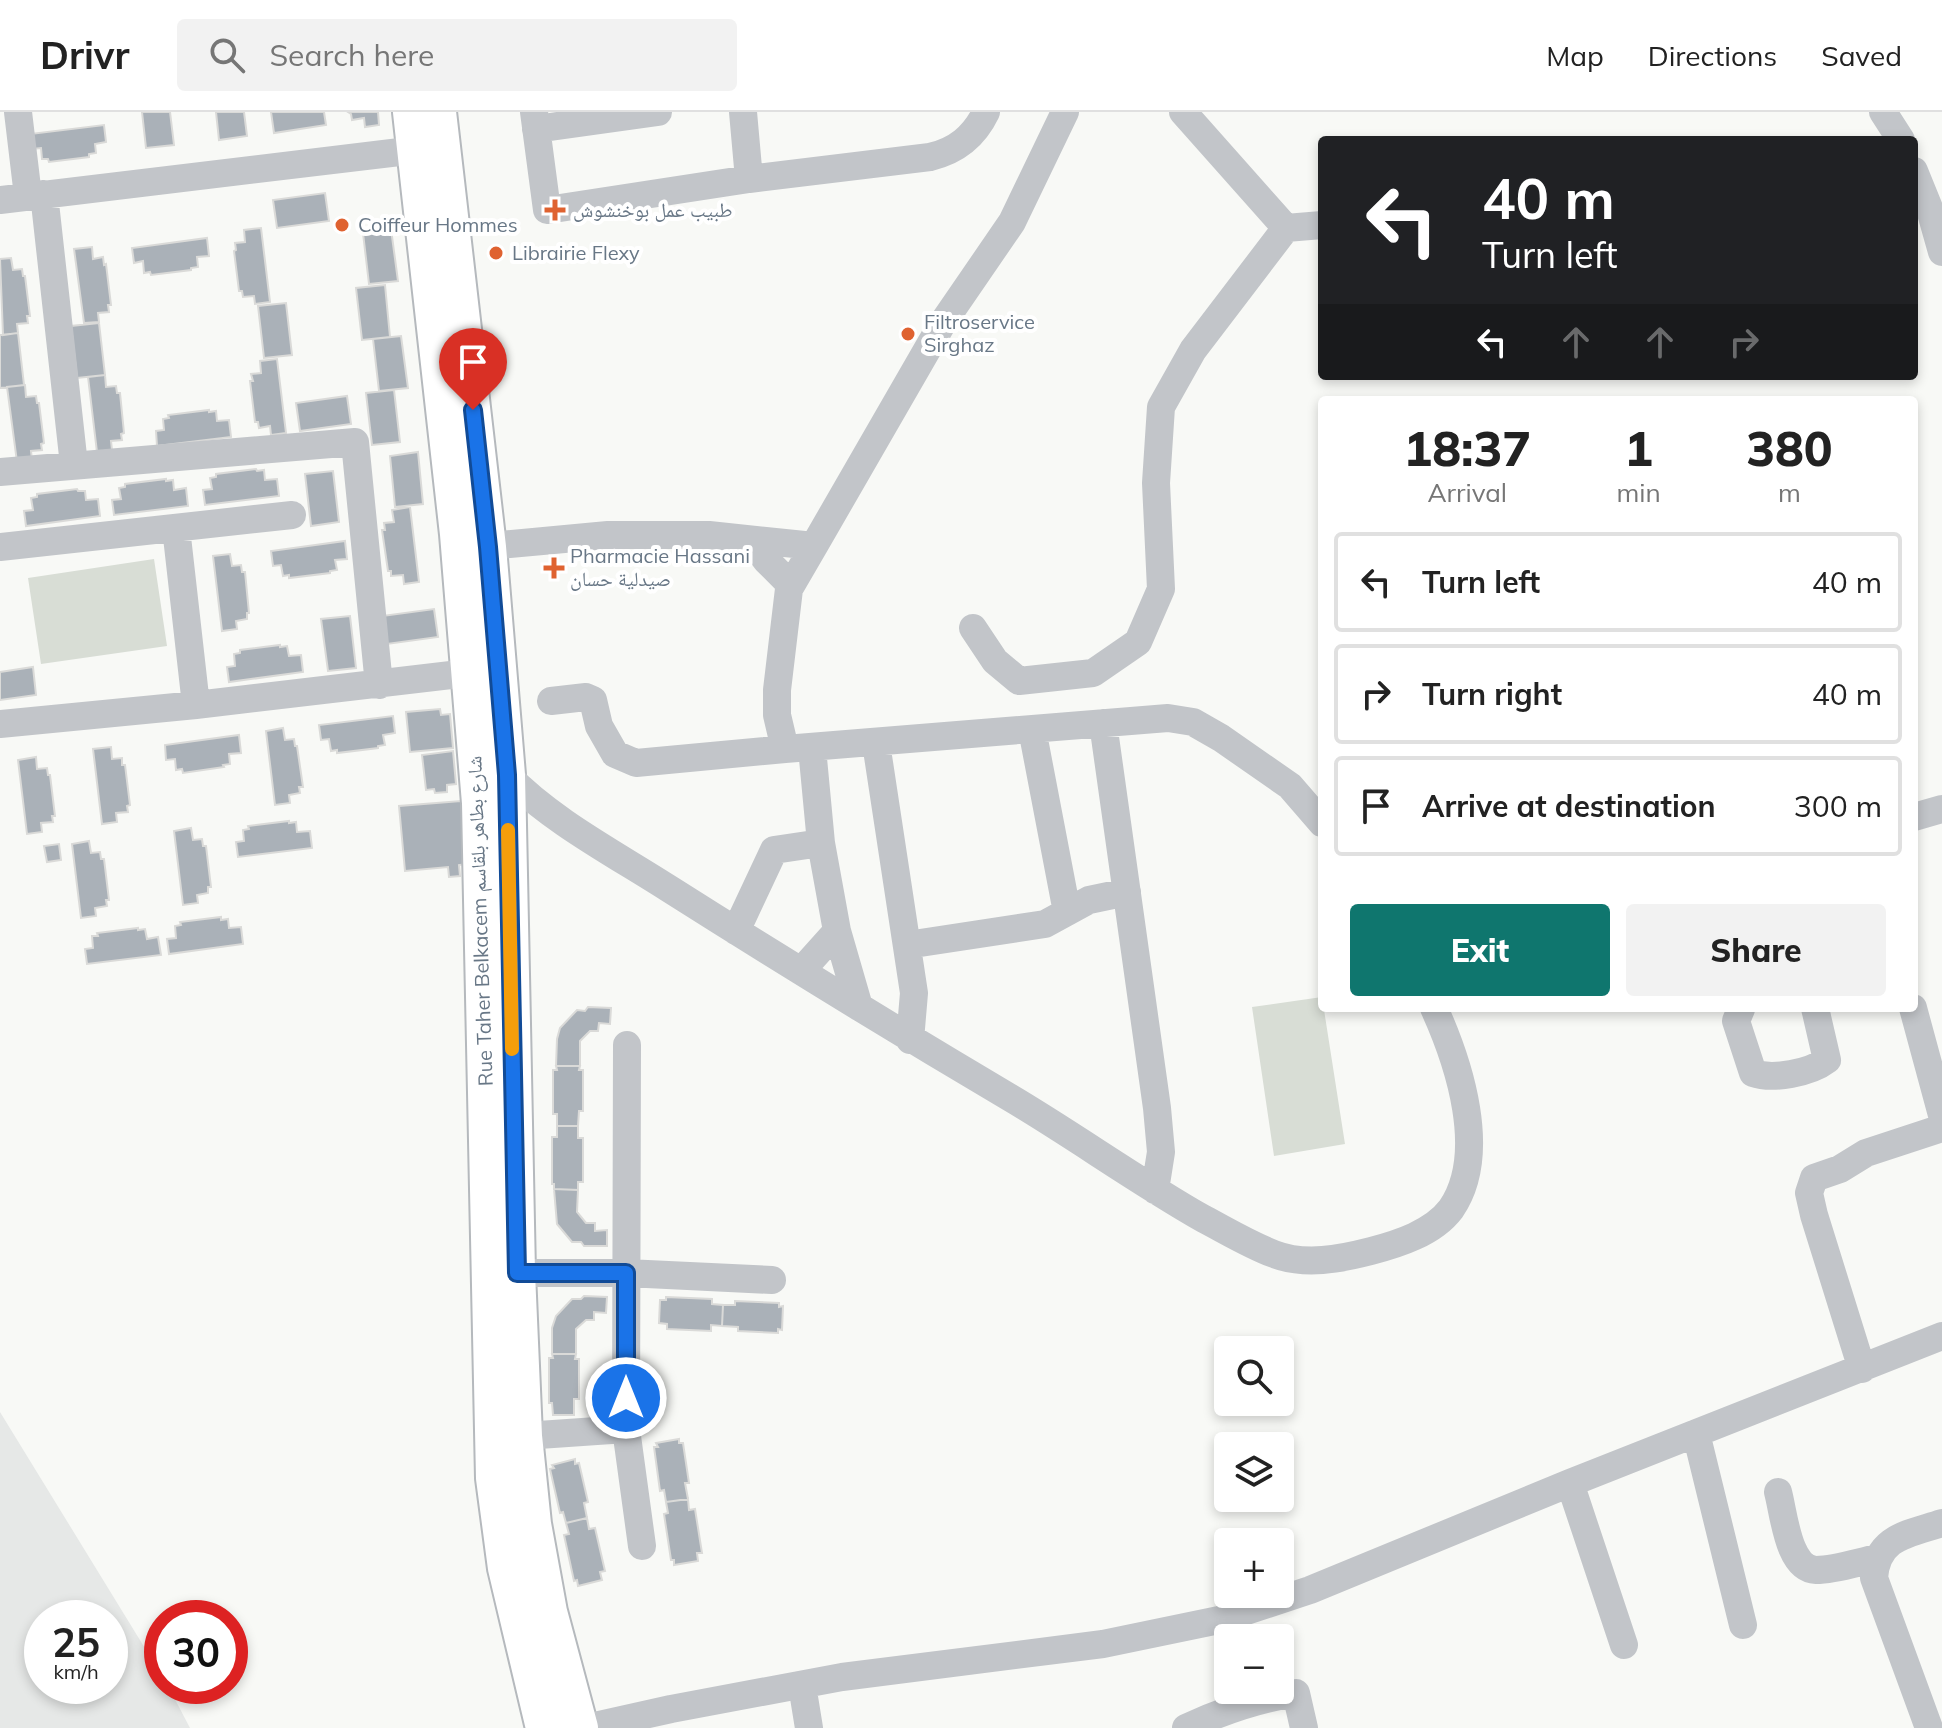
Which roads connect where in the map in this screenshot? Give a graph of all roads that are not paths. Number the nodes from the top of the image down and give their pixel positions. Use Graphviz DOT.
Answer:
graph roads {
  1 [pos="18,112"];
  2 [pos="411,112"];
  3 [pos="658,112"];
  4 [pos="743,112"];
  5 [pos="986,112"];
  6 [pos="1065,112"];
  7 [pos="1183,112"];
  8 [pos="1883,112"];
  9 [pos="535,120"];
  10 [pos="432,136"];
  11 [pos="1898,136"];
  12 [pos="749,179"];
  13 [pos="1918,181"];
  14 [pos="36,195"];
  15 [pos="0,200"];
  16 [pos="1318,225"];
  17 [pos="1286,228"];
  18 [pos="1942,252"];
  19 [pos="74,465"];
  20 [pos="0,472"];
  21 [pos="292,515"];
  22 [pos="176,528"];
  23 [pos="752,541"];
  24 [pos="814,546"];
  25 [pos="0,547"];
  26 [pos="474,548"];
  27 [pos="791,585"];
  28 [pos="973,628"];
  29 [pos="468,673"];
  30 [pos="379,685"];
  31 [pos="551,701"];
  32 [pos="196,705"];
  33 [pos="1103,723"];
  34 [pos="0,724"];
  35 [pos="1032,729"];
  36 [pos="876,743"];
  37 [pos="799,748"];
  38 [pos="507,775"];
  39 [pos="1942,809"];
  40 [pos="1918,816"];
  41 [pos="1318,818"];
  42 [pos="821,843"];
  43 [pos="1127,892"];
  44 [pos="1067,912"];
  45 [pos="736,931"];
  46 [pos="837,931"];
  47 [pos="907,945"];
  48 [pos="802,970"];
  49 [pos="859,1007"];
  50 [pos="1436,1012"];
  51 [pos="1741,1012"];
  52 [pos="1816,1012"];
  53 [pos="1914,1012"];
  54 [pos="910,1040"];
  55 [pos="627,1045"];
  56 [pos="1942,1115"];
  57 [pos="1942,1128"];
  58 [pos="1155,1190"];
  59 [pos="517,1273"];
  60 [pos="626,1273"];
  61 [pos="772,1280"];
  62 [pos="1942,1336"];
  63 [pos="1862,1369"];
  64 [pos="626,1429"];
  65 [pos="1696,1433"];
  66 [pos="524,1436"];
  67 [pos="1570,1483"];
  68 [pos="1778,1492"];
  69 [pos="1942,1523"];
  70 [pos="642,1546"];
  71 [pos="1878,1558"];
  72 [pos="1743,1625"];
  73 [pos="1624,1645"];
  74 [pos="802,1685"];
  75 [pos="544,1728"];
  76 [pos="580,1728"];
  77 [pos="586,1728"];
  78 [pos="809,1728"];
  79 [pos="1186,1728"];
  80 [pos="1304,1728"];
  81 [pos="1929,1728"];
  1 -- 14 [label="street"];
  2 -- 10 [label="main road, Rue Taher Belkacem شارع بطاهر بلقاسم"];
  3 -- 9 [label="street"];
  4 -- 12 [label="street"];
  5 -- 12 [label="street"];
  6 -- 24 [label="street"];
  7 -- 17 [label="street"];
  8 -- 11 [label="street"];
  9 -- 12 [label="street"];
  10 -- 14 [label="street"];
  10 -- 26 [label="main road, Rue Taher Belkacem شارع بطاهر بلقاسم"];
  13 -- 18 [label="street"];
  14 -- 15 [label="street"];
  14 -- 19 [label="street"];
  16 -- 17 [label="street"];
  17 -- 28 [label="street"];
  19 -- 20 [label="street"];
  19 -- 30 [label="street"];
  21 -- 22 [label="street"];
  22 -- 25 [label="street"];
  22 -- 32 [label="street"];
  23 -- 24 [label="street"];
  23 -- 26 [label="street"];
  23 -- 27 [label="street"];
  24 -- 27 [label="street"];
  26 -- 29 [label="main road, Rue Taher Belkacem شارع بطاهر بلقاسم"];
  26 -- 38 [label="main road, Rue Taher Belkacem شارع بطاهر بلقاسم"];
  27 -- 37 [label="street"];
  29 -- 30 [label="street"];
  29 -- 75 [label="main road, Rue Taher Belkacem شارع بطاهر بلقاسم"];
  30 -- 32 [label="street"];
  31 -- 37 [label="street"];
  32 -- 34 [label="street"];
  33 -- 35 [label="street"];
  33 -- 41 [label="street"];
  33 -- 43 [label="street"];
  35 -- 36 [label="street"];
  35 -- 44 [label="street"];
  36 -- 37 [label="street"];
  36 -- 47 [label="street"];
  37 -- 42 [label="street"];
  38 -- 45 [label="street"];
  38 -- 59 [label="main road, Rue Taher Belkacem شارع بطاهر بلقاسم"];
  39 -- 40 [label="street"];
  42 -- 45 [label="street"];
  42 -- 46 [label="street"];
  43 -- 44 [label="street"];
  43 -- 58 [label="street"];
  44 -- 47 [label="street"];
  45 -- 48 [label="street"];
  46 -- 48 [label="street"];
  46 -- 49 [label="street"];
  47 -- 54 [label="street"];
  48 -- 49 [label="street"];
  49 -- 54 [label="street"];
  50 -- 58 [label="street"];
  51 -- 52 [label="street"];
  53 -- 56 [label="street"];
  54 -- 58 [label="street"];
  55 -- 60 [label="street"];
  57 -- 63 [label="street"];
  59 -- 60 [label="street"];
  59 -- 66 [label="main road, Rue Taher Belkacem شارع بطاهر بلقاسم"];
  60 -- 61 [label="street"];
  60 -- 64 [label="street"];
  62 -- 63 [label="street"];
  63 -- 65 [label="street"];
  64 -- 66 [label="street"];
  64 -- 70 [label="street"];
  65 -- 67 [label="street"];
  65 -- 72 [label="street"];
  66 -- 76 [label="main road, Rue Taher Belkacem شارع بطاهر بلقاسم"];
  67 -- 73 [label="street"];
  67 -- 74 [label="street"];
  68 -- 71 [label="street"];
  69 -- 71 [label="street"];
  71 -- 81 [label="street"];
  74 -- 77 [label="street"];
  74 -- 78 [label="street"];
  79 -- 80 [label="street"];
}
